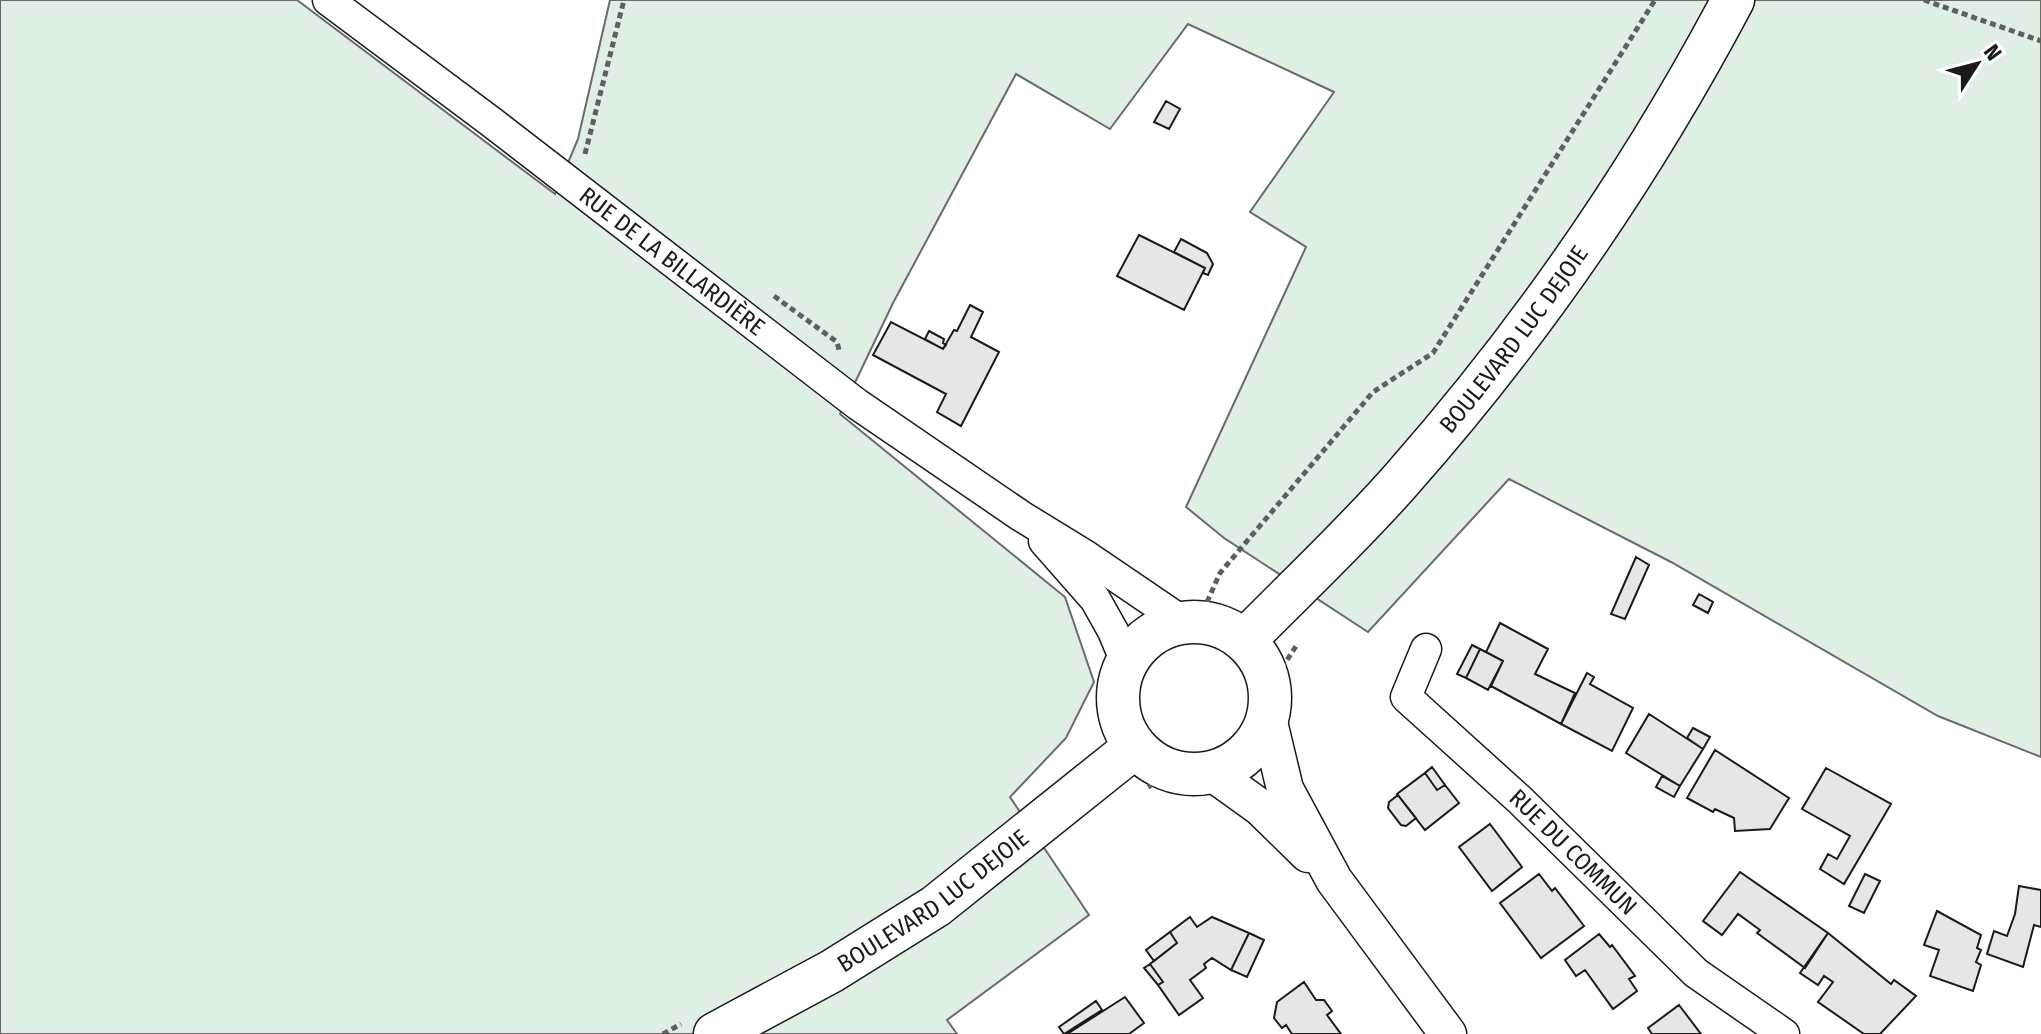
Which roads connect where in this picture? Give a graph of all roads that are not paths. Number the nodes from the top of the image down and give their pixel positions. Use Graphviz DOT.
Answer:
graph roads {
  1 [pos="328,0"];
  2 [pos="1733,0"];
  3 [pos="1021,516"];
  4 [pos="1191,621"];
  5 [pos="1245,640"];
  6 [pos="1426,649"];
  7 [pos="1126,662"];
  8 [pos="1268,718"];
  9 [pos="1135,747"];
  10 [pos="1211,772"];
  11 [pos="1334,880"];
  12 [pos="715,1034"];
  13 [pos="1448,1034"];
  14 [pos="1784,1034"];
  1 -- 3 [label="street, RUE DE LA BILLARDIÈRE"];
  2 -- 5 [label="main road, BOULEVARD LUC DEJOIE"];
  3 -- 4 [label="street, RUE DE LA BILLARDIÈRE"];
  3 -- 7 [label="street, RUE DE LA BILLARDIÈRE"];
  4 -- 5 [label="main road"];
  4 -- 7 [label="main road"];
  5 -- 8 [label="main road"];
  6 -- 14 [label="street, RUE DU COMMUN"];
  7 -- 9 [label="main road"];
  8 -- 10 [label="main road"];
  8 -- 11 [label="street"];
  9 -- 10 [label="main road"];
  9 -- 12 [label="main road, BOULEVARD LUC DEJOIE"];
  10 -- 11 [label="street"];
  11 -- 13 [label="street"];
}
